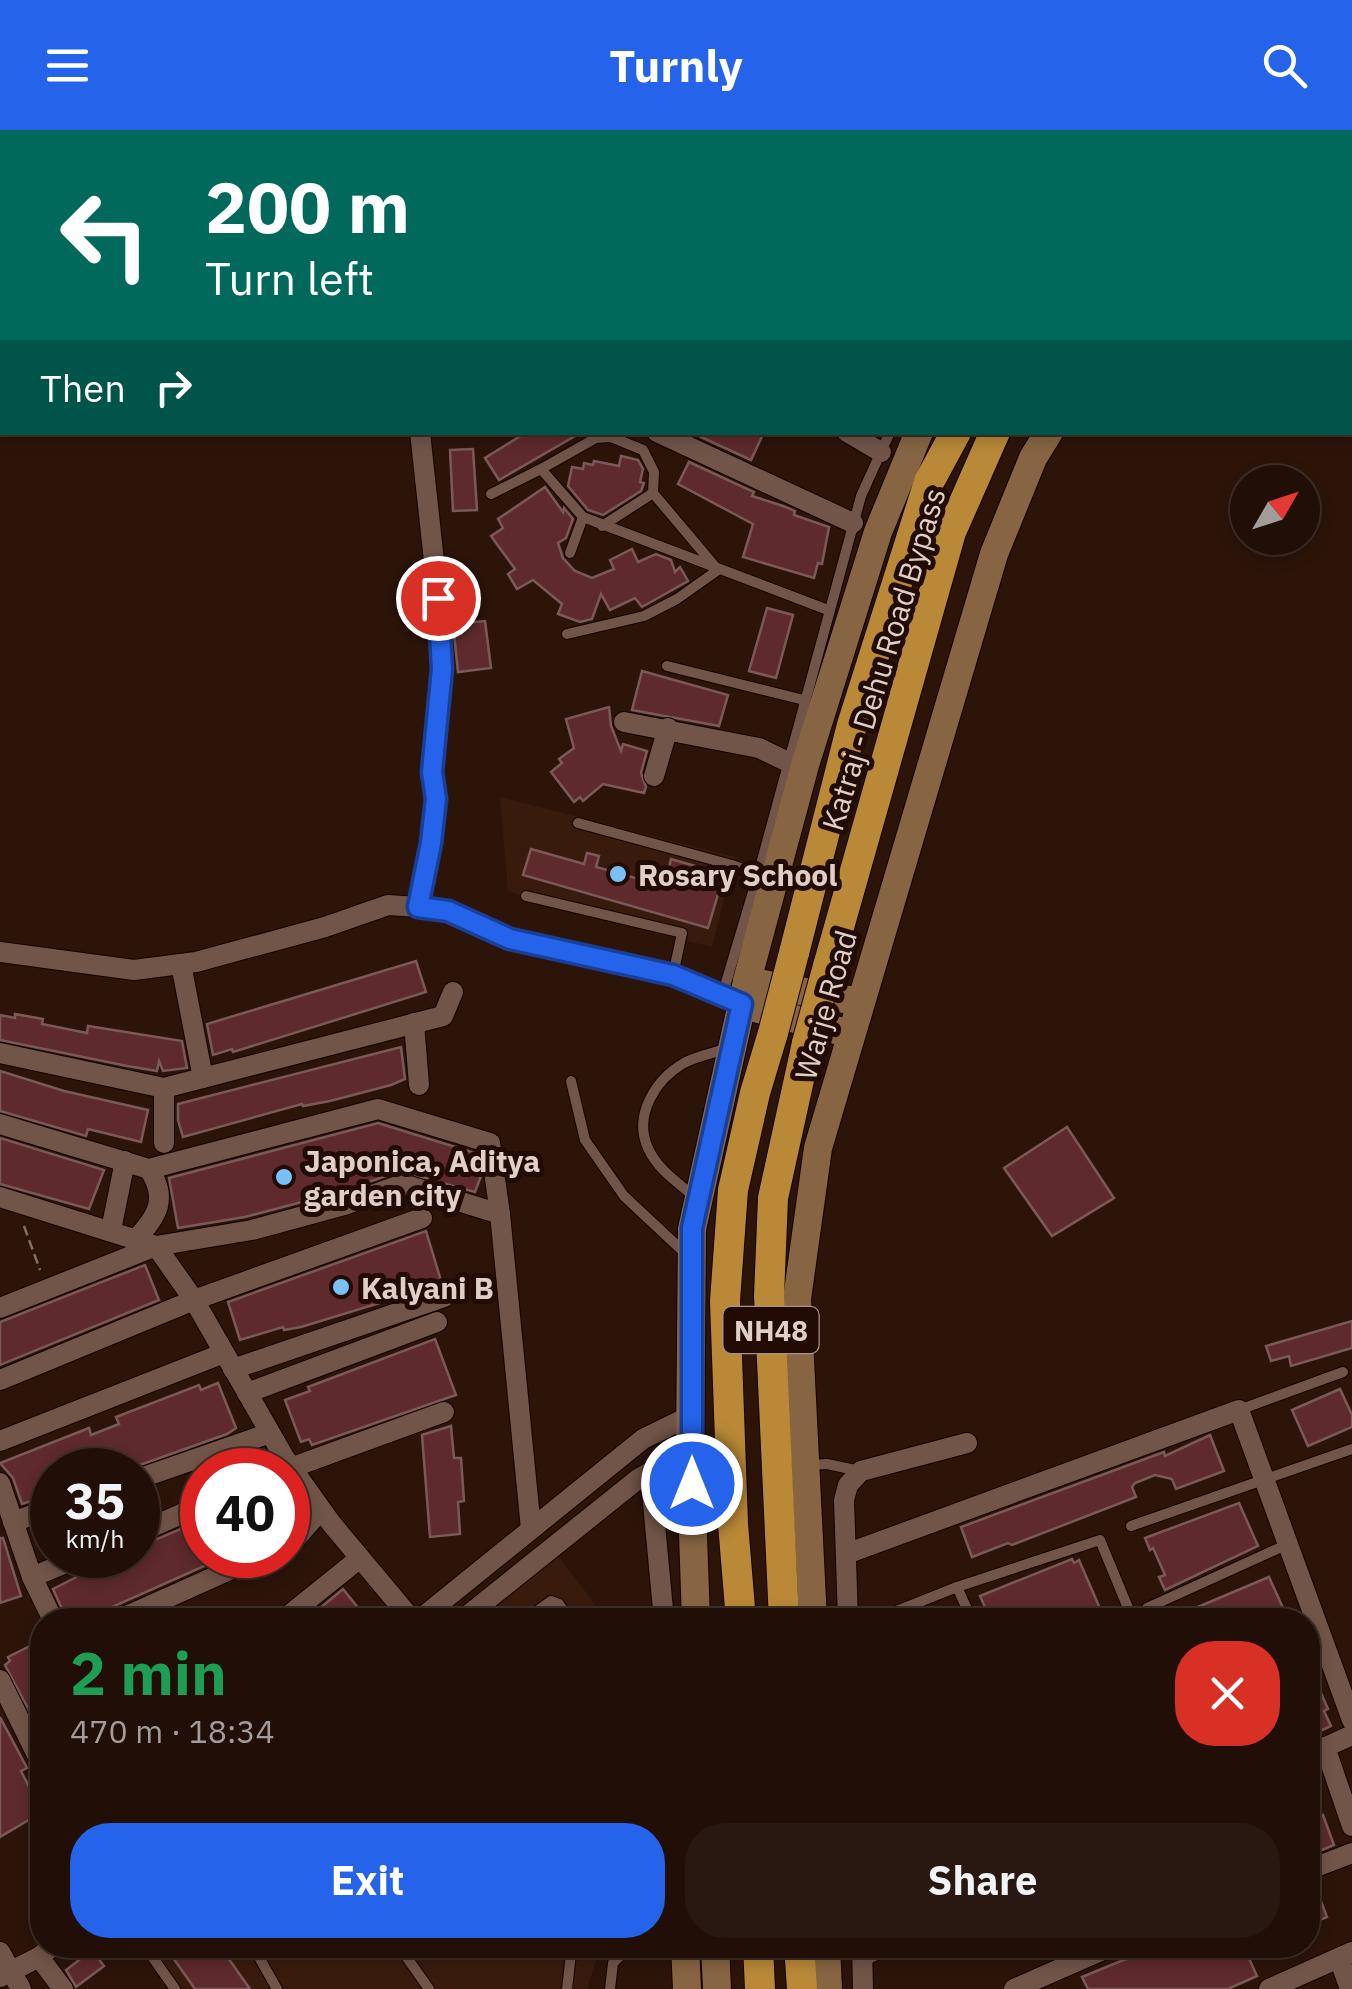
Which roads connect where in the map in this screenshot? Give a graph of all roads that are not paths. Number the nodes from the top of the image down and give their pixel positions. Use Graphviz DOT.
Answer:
graph roads {
  1 [pos="420,435"];
  2 [pos="663,435"];
  3 [pos="852,435"];
  4 [pos="889,435"];
  5 [pos="918,435"];
  6 [pos="954,435"];
  7 [pos="995,435"];
  8 [pos="1047,435"];
  9 [pos="881,452"];
  10 [pos="540,469"];
  11 [pos="653,492"];
  12 [pos="491,494"];
  13 [pos="583,517"];
  14 [pos="854,523"];
  15 [pos="602,526"];
  16 [pos="570,553"];
  17 [pos="718,570"];
  18 [pos="828,610"];
  19 [pos="567,634"];
  20 [pos="667,666"];
  21 [pos="804,700"];
  22 [pos="624,722"];
  23 [pos="668,728"];
  24 [pos="788,762"];
  25 [pos="654,776"];
  26 [pos="578,823"];
  27 [pos="758,875"];
  28 [pos="526,896"];
  29 [pos="418,907"];
  30 [pos="0,952"];
  31 [pos="181,964"];
  32 [pos="673,975"];
  33 [pos="452,992"];
  34 [pos="737,994"];
  35 [pos="860,1002"];
  36 [pos="414,1023"];
  37 [pos="850,1034"];
  38 [pos="734,1046"];
  39 [pos="0,1054"];
  40 [pos="203,1078"];
  41 [pos="571,1081"];
  42 [pos="419,1085"];
  43 [pos="164,1088"];
  44 [pos="0,1124"];
  45 [pos="164,1143"];
  46 [pos="125,1162"];
  47 [pos="149,1168"];
  48 [pos="8,1199"];
  49 [pos="699,1200"];
  50 [pos="500,1214"];
  51 [pos="422,1218"];
  52 [pos="111,1230"];
  53 [pos="146,1243"];
  54 [pos="691,1260"];
  55 [pos="444,1297"];
  56 [pos="194,1300"];
  57 [pos="0,1308"];
  58 [pos="437,1322"];
  59 [pos="228,1361"];
  60 [pos="1343,1372"];
  61 [pos="0,1380"];
  62 [pos="247,1393"];
  63 [pos="1239,1410"];
  64 [pos="444,1412"];
  65 [pos="692,1415"];
  66 [pos="270,1433"];
  67 [pos="0,1442"];
  68 [pos="967,1442"];
  69 [pos="278,1448"];
  70 [pos="1352,1449"];
  71 [pos="690,1450"];
  72 [pos="310,1461"];
  73 [pos="808,1465"];
  74 [pos="160,1471"];
  75 [pos="861,1471"];
  76 [pos="650,1472"];
  77 [pos="1264,1479"];
  78 [pos="0,1484"];
  79 [pos="310,1496"];
  80 [pos="322,1510"];
  81 [pos="30,1516"];
  82 [pos="530,1520"];
  83 [pos="13,1522"];
  84 [pos="310,1523"];
  85 [pos="1132,1526"];
  86 [pos="1286,1545"];
  87 [pos="846,1554"];
  88 [pos="360,1558"];
  89 [pos="30,1572"];
  90 [pos="32,1578"];
  91 [pos="212,1578"];
  92 [pos="958,1587"];
  93 [pos="47,1608"];
  94 [pos="145,1608"];
  95 [pos="298,1608"];
  96 [pos="404,1608"];
  97 [pos="429,1608"];
  98 [pos="477,1608"];
  99 [pos="541,1608"];
  100 [pos="562,1608"];
  101 [pos="663,1608"];
  102 [pos="696,1608"];
  103 [pos="740,1608"];
  104 [pos="783,1608"];
  105 [pos="813,1608"];
  106 [pos="848,1608"];
  107 [pos="905,1608"];
  108 [pos="967,1608"];
  109 [pos="1127,1608"];
  110 [pos="1147,1608"];
  111 [pos="1314,1608"];
  112 [pos="1320,1621"];
  113 [pos="1343,1672"];
  114 [pos="0,1680"];
  115 [pos="1352,1720"];
  116 [pos="1352,1735"];
  117 [pos="30,1741"];
  118 [pos="1320,1749"];
  119 [pos="1320,1759"];
  120 [pos="1352,1826"];
  121 [pos="1352,1852"];
  122 [pos="1320,1865"];
  123 [pos="0,1952"];
  124 [pos="1346,1955"];
  125 [pos="38,1958"];
  126 [pos="50,1958"];
  127 [pos="153,1958"];
  128 [pos="261,1958"];
  129 [pos="407,1958"];
  130 [pos="569,1958"];
  131 [pos="618,1958"];
  132 [pos="686,1958"];
  133 [pos="716,1958"];
  134 [pos="759,1958"];
  135 [pos="801,1958"];
  136 [pos="827,1958"];
  137 [pos="862,1958"];
  138 [pos="1084,1958"];
  139 [pos="11,1979"];
  140 [pos="63,1989"];
  141 [pos="175,1989"];
  142 [pos="276,1989"];
  143 [pos="429,1989"];
  144 [pos="566,1989"];
  145 [pos="610,1989"];
  146 [pos="687,1989"];
  147 [pos="717,1989"];
  148 [pos="760,1989"];
  149 [pos="802,1989"];
  150 [pos="828,1989"];
  151 [pos="863,1989"];
  152 [pos="1014,1989"];
  153 [pos="1269,1989"];
  154 [pos="1350,1989"];
  1 -- 29 [label="street"];
  2 -- 14 [label="street"];
  3 -- 9 [label="street"];
  4 -- 9 [label="lane"];
  5 -- 34 [label="street"];
  6 -- 103 [label="highway, Katraj - Dehu Road Bypass / NH48, bridge"];
  7 -- 104 [label="highway, Katraj - Dehu Road Bypass / NH48, bridge"];
  8 -- 35 [label="street, Warje Road"];
  9 -- 14 [label="lane"];
  10 -- 11 [label="lane"];
  10 -- 12 [label="lane"];
  10 -- 13 [label="lane"];
  11 -- 15 [label="lane"];
  11 -- 17 [label="lane"];
  13 -- 15 [label="lane"];
  13 -- 16 [label="lane"];
  14 -- 18 [label="lane"];
  15 -- 17 [label="lane"];
  17 -- 18 [label="lane"];
  17 -- 19 [label="lane"];
  18 -- 21 [label="lane"];
  20 -- 21 [label="lane"];
  21 -- 24 [label="lane"];
  22 -- 23 [label="street"];
  23 -- 24 [label="street"];
  23 -- 25 [label="street"];
  24 -- 27 [label="lane"];
  26 -- 27 [label="lane"];
  27 -- 34 [label="lane"];
  28 -- 32 [label="lane"];
  29 -- 31 [label="street"];
  29 -- 32 [label="street"];
  30 -- 31 [label="street"];
  31 -- 40 [label="street"];
  32 -- 34 [label="street"];
  33 -- 36 [label="street"];
  34 -- 35 [label="street"];
  34 -- 37 [label="street"];
  34 -- 38 [label="street"];
  35 -- 37 [label="street, Warje Road"];
  36 -- 40 [label="street"];
  36 -- 42 [label="street"];
  37 -- 73 [label="street, Warje Road"];
  38 -- 49 [label="street"];
  38 -- 49 [label="lane"];
  39 -- 43 [label="street"];
  40 -- 43 [label="street"];
  41 -- 54 [label="lane"];
  43 -- 45 [label="street"];
  44 -- 46 [label="street"];
  46 -- 47 [label="street"];
  46 -- 52 [label="street"];
  47 -- 50 [label="street"];
  47 -- 53 [label="street"];
  48 -- 52 [label="street"];
  49 -- 54 [label="street"];
  50 -- 53 [label="street"];
  50 -- 82 [label="street"];
  51 -- 56 [label="street"];
  52 -- 53 [label="street"];
  53 -- 56 [label="street"];
  53 -- 57 [label="street"];
  54 -- 65 [label="street"];
  55 -- 59 [label="street"];
  56 -- 59 [label="street"];
  56 -- 61 [label="street"];
  58 -- 62 [label="street"];
  59 -- 62 [label="street"];
  59 -- 67 [label="street"];
  60 -- 63 [label="lane"];
  62 -- 66 [label="street"];
  63 -- 77 [label="street"];
  63 -- 87 [label="street"];
  64 -- 72 [label="street"];
  65 -- 71 [label="street"];
  65 -- 82 [label="street"];
  66 -- 69 [label="street"];
  66 -- 74 [label="street"];
  68 -- 75 [label="street"];
  70 -- 77 [label="lane"];
  71 -- 76 [label="street"];
  71 -- 102 [label="street"];
  73 -- 75 [label="lane"];
  73 -- 105 [label="street, Warje Road"];
  75 -- 87 [label="street"];
  76 -- 98 [label="street"];
  76 -- 101 [label="street"];
  77 -- 85 [label="lane"];
  77 -- 86 [label="street"];
  78 -- 83 [label="street"];
  79 -- 80 [label="street"];
  80 -- 84 [label="street"];
  80 -- 88 [label="street"];
  81 -- 83 [label="street"];
  82 -- 97 [label="street"];
  83 -- 89 [label="street"];
  86 -- 110 [label="lane"];
  86 -- 111 [label="street"];
  87 -- 106 [label="street"];
  88 -- 95 [label="street"];
  88 -- 96 [label="street"];
  90 -- 93 [label="street"];
  91 -- 94 [label="street"];
  92 -- 107 [label="lane"];
  92 -- 108 [label="lane"];
  92 -- 109 [label="lane"];
  99 -- 100 [label="lane"];
  112 -- 113 [label="street"];
  113 -- 115 [label="street"];
  114 -- 117 [label="street"];
  116 -- 118 [label="street"];
  119 -- 120 [label="street"];
  121 -- 122 [label="street"];
  123 -- 139 [label="street"];
  124 -- 153 [label="street"];
  124 -- 154 [label="street"];
  125 -- 139 [label="street"];
  126 -- 140 [label="street"];
  127 -- 141 [label="lane"];
  128 -- 142 [label="lane"];
  129 -- 143 [label="lane"];
  130 -- 144 [label="lane"];
  131 -- 145 [label="lane"];
  132 -- 146 [label="street"];
  133 -- 147 [label="street"];
  134 -- 148 [label="highway"];
  135 -- 149 [label="highway"];
  136 -- 150 [label="street"];
  137 -- 151 [label="street"];
  138 -- 152 [label="street"];
}
